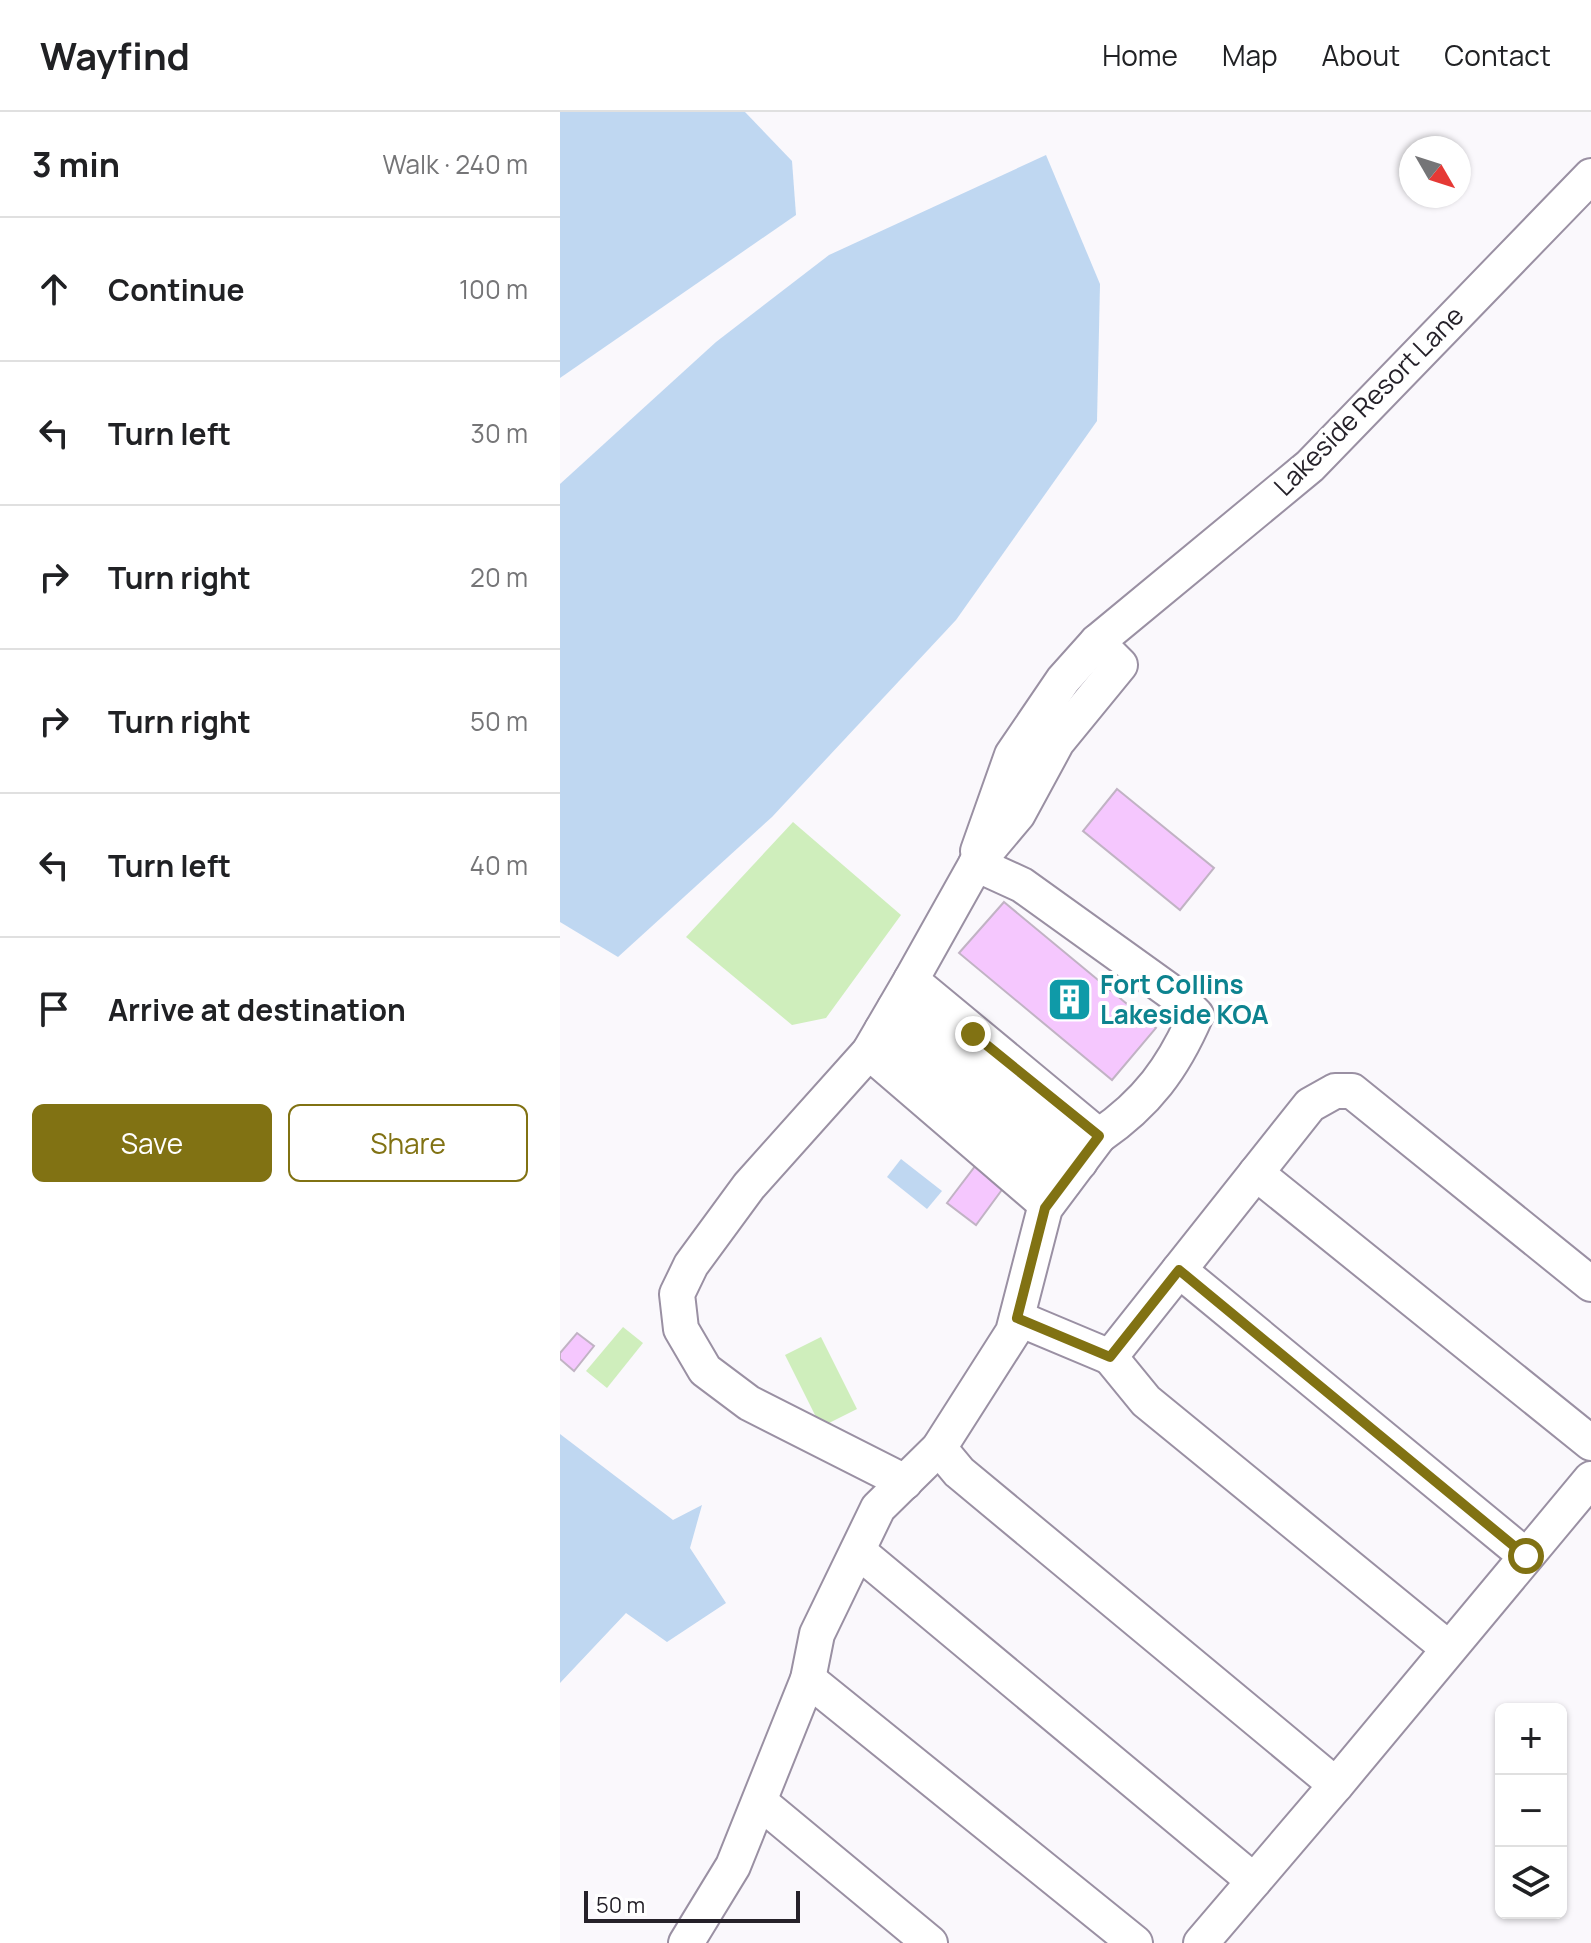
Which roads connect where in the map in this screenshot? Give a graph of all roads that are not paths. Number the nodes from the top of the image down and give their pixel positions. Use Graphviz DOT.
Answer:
graph roads {
  1 [pos="1591,176"];
  2 [pos="976,864"];
  3 [pos="889,1018"];
  4 [pos="1073,1171"];
  5 [pos="1256,1173"];
  6 [pos="1179,1270"];
  7 [pos="1591,1284"];
  8 [pos="1017,1318"];
  9 [pos="1110,1357"];
  10 [pos="1591,1443"];
  11 [pos="939,1448"];
  12 [pos="1591,1479"];
  13 [pos="905,1482"];
  14 [pos="858,1551"];
  15 [pos="1526,1556"];
  16 [pos="1448,1648"];
  17 [pos="808,1679"];
  18 [pos="1336,1785"];
  19 [pos="760,1802"];
  20 [pos="1254,1881"];
  21 [pos="686,1943"];
  22 [pos="930,1943"];
  23 [pos="1135,1943"];
  24 [pos="1201,1943"];
  1 -- 2 [label="street, Lakeside Resort Lane"];
  2 -- 3 [label="street, Lakeside Resort Lane"];
  2 -- 4 [label="street"];
  3 -- 4 [label="street"];
  3 -- 4 [label="street"];
  3 -- 13 [label="street, Lakeside Resort Lane"];
  4 -- 8 [label="street"];
  5 -- 6 [label="street"];
  5 -- 7 [label="street"];
  5 -- 10 [label="street"];
  6 -- 9 [label="street"];
  6 -- 15 [label="street"];
  8 -- 9 [label="street"];
  8 -- 11 [label="street"];
  9 -- 16 [label="street"];
  11 -- 13 [label="street"];
  11 -- 18 [label="street"];
  12 -- 15 [label="street"];
  13 -- 14 [label="street"];
  14 -- 17 [label="street"];
  14 -- 20 [label="street"];
  15 -- 16 [label="street"];
  16 -- 18 [label="street"];
  17 -- 19 [label="street"];
  17 -- 23 [label="street"];
  18 -- 20 [label="street"];
  19 -- 21 [label="street"];
  19 -- 22 [label="street"];
  20 -- 24 [label="street"];
}
